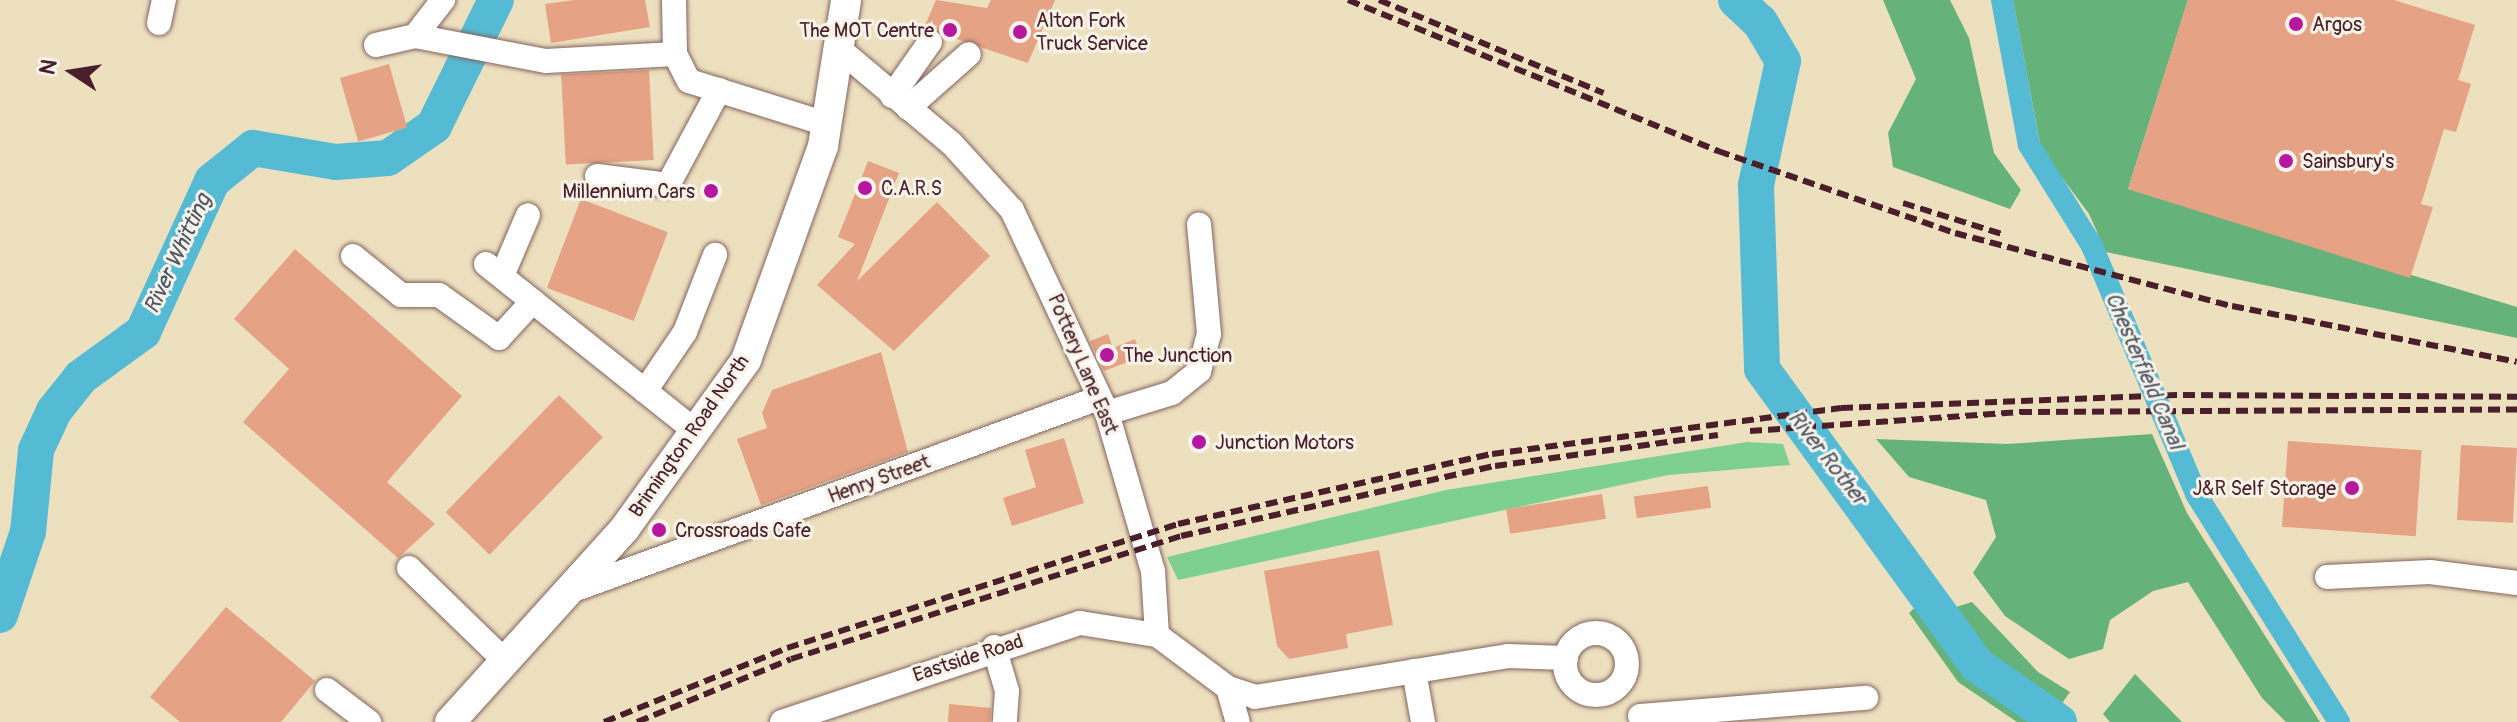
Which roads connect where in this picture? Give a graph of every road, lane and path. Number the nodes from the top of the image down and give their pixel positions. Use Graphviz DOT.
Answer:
graph roads {
  1 [pos="443,0"];
  2 [pos="674,0"];
  3 [pos="846,0"];
  4 [pos="415,36"];
  5 [pos="930,42"];
  6 [pos="376,45"];
  7 [pos="838,48"];
  8 [pos="675,54"];
  9 [pos="969,54"];
  10 [pos="719,90"];
  11 [pos="900,102"];
  12 [pos="826,124"];
  13 [pos="597,176"];
  14 [pos="528,215"];
  15 [pos="1199,224"];
  16 [pos="715,255"];
  17 [pos="353,256"];
  18 [pos="533,301"];
  19 [pos="645,391"];
  20 [pos="1103,406"];
  21 [pos="695,431"];
  22 [pos="409,568"];
  23 [pos="2327,577"];
  24 [pos="2517,583"];
  25 [pos="568,592"];
  26 [pos="1157,635"];
  27 [pos="994,647"];
  28 [pos="1566,658"];
  29 [pos="507,663"];
  30 [pos="1414,671"];
  31 [pos="1228,688"];
  32 [pos="1616,688"];
  33 [pos="327,690"];
  34 [pos="1866,698"];
  35 [pos="1642,719"];
  36 [pos="369,722"];
  37 [pos="450,722"];
  38 [pos="782,722"];
  39 [pos="1005,722"];
  40 [pos="1238,722"];
  41 [pos="1423,722"];
  1 -- 4 [label="street"];
  2 -- 8 [label="street"];
  3 -- 7 [label="main road, Brimington Road North"];
  4 -- 6 [label="street"];
  4 -- 8 [label="street"];
  5 -- 11 [label="street"];
  7 -- 11 [label="street, Pottery Lane East"];
  7 -- 12 [label="main road, Brimington Road North"];
  8 -- 10 [label="street"];
  9 -- 11 [label="street"];
  10 -- 12 [label="street"];
  10 -- 13 [label="street"];
  11 -- 20 [label="street, Pottery Lane East"];
  12 -- 21 [label="main road, Brimington Road North"];
  14 -- 18 [label="street"];
  15 -- 20 [label="street, Henry Street"];
  16 -- 19 [label="street"];
  17 -- 18 [label="street"];
  18 -- 19 [label="street"];
  19 -- 21 [label="street"];
  20 -- 25 [label="street, Henry Street"];
  20 -- 26 [label="street, Pottery Lane East"];
  21 -- 25 [label="main road, Brimington Road North"];
  22 -- 29 [label="street"];
  23 -- 24 [label="street"];
  25 -- 29 [label="main road, Brimington Road North"];
  26 -- 27 [label="street, Eastside Road"];
  26 -- 31 [label="street"];
  27 -- 38 [label="street, Eastside Road"];
  27 -- 39 [label="street"];
  28 -- 30 [label="street"];
  28 -- 32 [label="street"];
  28 -- 32 [label="street"];
  29 -- 37 [label="main road, Brimington Road North"];
  30 -- 31 [label="street"];
  30 -- 41 [label="street"];
  31 -- 40 [label="street"];
  32 -- 35 [label="street"];
  33 -- 36 [label="street"];
  34 -- 35 [label="street"];
}
